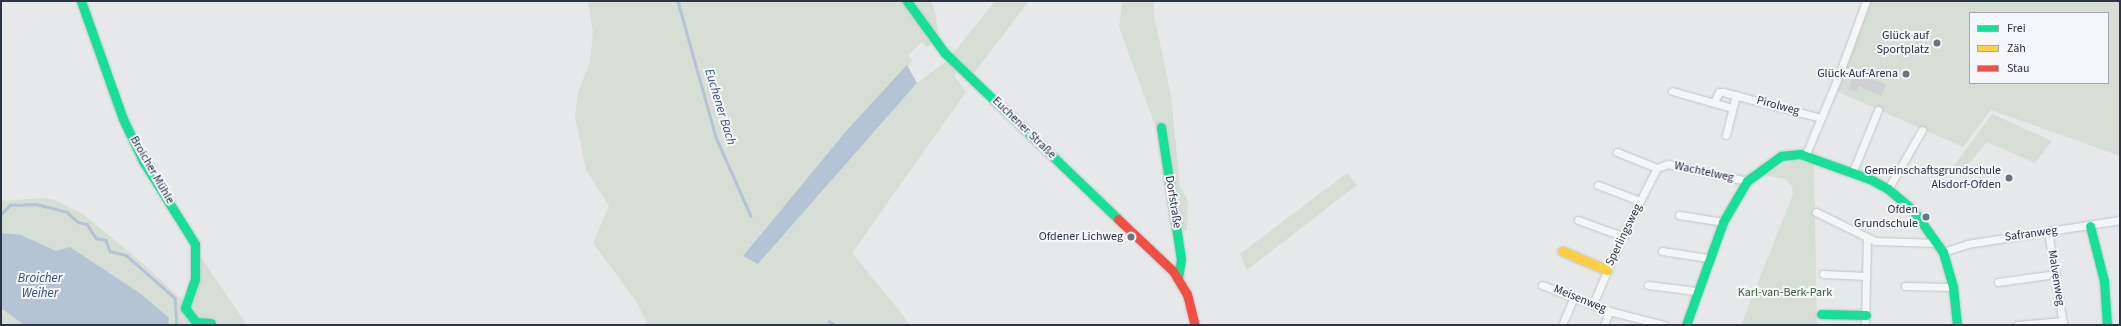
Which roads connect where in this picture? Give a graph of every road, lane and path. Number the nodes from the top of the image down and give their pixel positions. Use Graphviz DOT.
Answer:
graph roads {
  1 [pos="81,1"];
  2 [pos="907,1"];
  3 [pos="1866,1"];
  4 [pos="1672,91"];
  5 [pos="1736,95"];
  6 [pos="1714,102"];
  7 [pos="1732,108"];
  8 [pos="1878,110"];
  9 [pos="1821,118"];
  10 [pos="1161,127"];
  11 [pos="1922,130"];
  12 [pos="1726,135"];
  13 [pos="1617,152"];
  14 [pos="1806,154"];
  15 [pos="1658,168"];
  16 [pos="1852,172"];
  17 [pos="1747,181"];
  18 [pos="1598,185"];
  19 [pos="1888,189"];
  20 [pos="1640,202"];
  21 [pos="1816,212"];
  22 [pos="1679,215"];
  23 [pos="1578,220"];
  24 [pos="2120,220"];
  25 [pos="1723,222"];
  26 [pos="2090,226"];
  27 [pos="2048,232"];
  28 [pos="1622,236"];
  29 [pos="1867,238"];
  30 [pos="1938,243"];
  31 [pos="1562,251"];
  32 [pos="1662,251"];
  33 [pos="1943,252"];
  34 [pos="1708,258"];
  35 [pos="1607,270"];
  36 [pos="1823,274"];
  37 [pos="2056,274"];
  38 [pos="1866,276"];
  39 [pos="1178,278"];
  40 [pos="1998,282"];
  41 [pos="1542,285"];
  42 [pos="1648,285"];
  43 [pos="1905,286"];
  44 [pos="1953,287"];
  45 [pos="1696,291"];
  46 [pos="1574,297"];
  47 [pos="1593,304"];
  48 [pos="1609,311"];
  49 [pos="1821,314"];
  50 [pos="1866,315"];
  51 [pos="211,323"];
  52 [pos="2063,323"];
  53 [pos="1645,324"];
  54 [pos="1195,325"];
  55 [pos="1562,325"];
  56 [pos="1604,325"];
  57 [pos="1664,325"];
  58 [pos="1686,325"];
  59 [pos="1866,325"];
  60 [pos="1957,325"];
  61 [pos="2017,325"];
  62 [pos="2107,325"];
  1 -- 51 [label="street, Broicher Mühle"];
  2 -- 39 [label="street, Euchener Straße"];
  3 -- 9 [label="street"];
  4 -- 6 [label="street"];
  5 -- 6 [label="street, Pirolweg"];
  5 -- 7 [label="street"];
  5 -- 9 [label="street, Pirolweg"];
  6 -- 7 [label="street"];
  7 -- 12 [label="street"];
  8 -- 16 [label="street"];
  9 -- 14 [label="street"];
  10 -- 39 [label="street, Dorfstraße"];
  11 -- 19 [label="street"];
  13 -- 15 [label="street, Wachtelweg"];
  14 -- 16 [label="street"];
  14 -- 17 [label="street"];
  15 -- 17 [label="street, Wachtelweg"];
  15 -- 20 [label="street, Sperlingsweg"];
  16 -- 19 [label="street"];
  17 -- 25 [label="street"];
  18 -- 20 [label="street"];
  19 -- 30 [label="street"];
  20 -- 28 [label="street, Sperlingsweg"];
  21 -- 29 [label="street"];
  22 -- 25 [label="street"];
  23 -- 28 [label="street"];
  24 -- 26 [label="street, Safranweg"];
  25 -- 34 [label="street"];
  26 -- 27 [label="street, Safranweg"];
  26 -- 62 [label="street"];
  27 -- 33 [label="street, Safranweg"];
  27 -- 37 [label="street, Malvenweg"];
  28 -- 35 [label="street, Sperlingsweg"];
  29 -- 30 [label="street"];
  29 -- 38 [label="street"];
  30 -- 33 [label="street"];
  31 -- 35 [label="street"];
  32 -- 34 [label="street"];
  33 -- 44 [label="street"];
  34 -- 45 [label="street"];
  35 -- 47 [label="street, Sperlingsweg"];
  36 -- 38 [label="street"];
  37 -- 40 [label="street"];
  37 -- 52 [label="street, Malvenweg"];
  38 -- 50 [label="street"];
  39 -- 54 [label="street"];
  41 -- 46 [label="street, Meisenweg"];
  42 -- 45 [label="street"];
  43 -- 44 [label="street"];
  44 -- 60 [label="street"];
  45 -- 58 [label="street"];
  46 -- 47 [label="street, Meisenweg"];
  46 -- 55 [label="street"];
  47 -- 48 [label="street, Meisenweg"];
  48 -- 53 [label="street, Meisenweg"];
  48 -- 56 [label="street"];
  49 -- 50 [label="street"];
  50 -- 59 [label="street"];
  52 -- 61 [label="street"];
  53 -- 57 [label="street, Meisenweg"];
}
